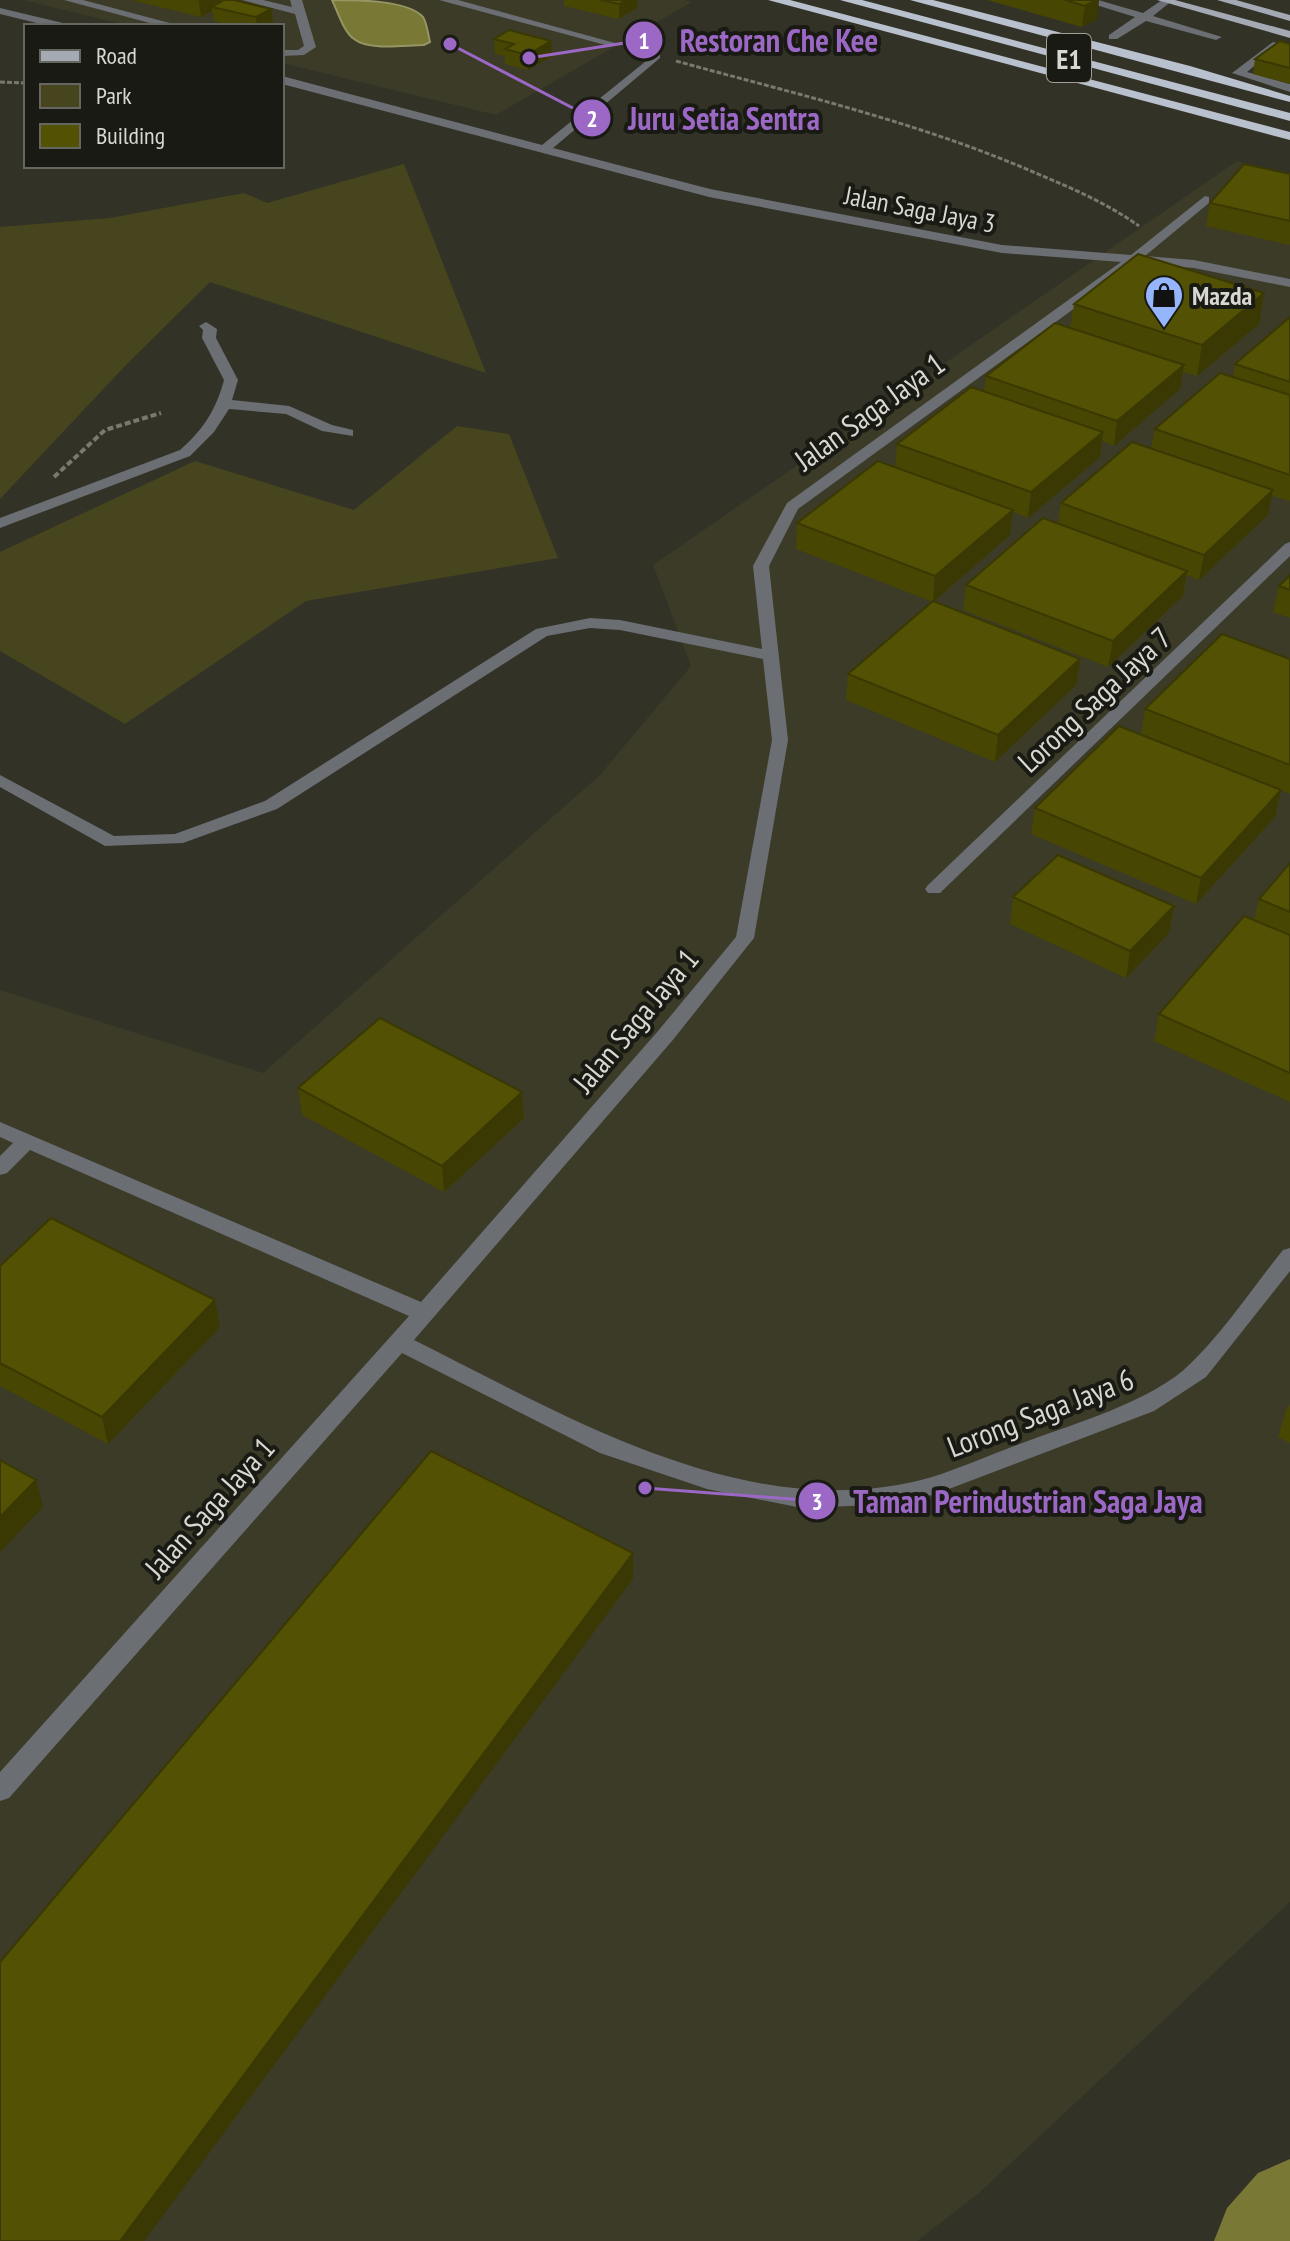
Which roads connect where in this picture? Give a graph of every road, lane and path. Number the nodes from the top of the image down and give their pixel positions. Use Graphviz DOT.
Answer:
graph roads {
  1 [pos="73,0"];
  2 [pos="248,0"];
  3 [pos="445,0"];
  4 [pos="775,0"];
  5 [pos="847,0"];
  6 [pos="917,0"];
  7 [pos="1086,0"];
  8 [pos="1223,0"];
  9 [pos="1165,1"];
  10 [pos="298,6"];
  11 [pos="0,11"];
  12 [pos="1146,17"];
  13 [pos="1290,18"];
  14 [pos="39,20"];
  15 [pos="55,24"];
  16 [pos="167,24"];
  17 [pos="1290,35"];
  18 [pos="1113,37"];
  19 [pos="1216,37"];
  20 [pos="609,43"];
  21 [pos="1290,49"];
  22 [pos="284,53"];
  23 [pos="656,56"];
  24 [pos="284,81"];
  25 [pos="0,82"];
  26 [pos="24,83"];
  27 [pos="1290,88"];
  28 [pos="1290,100"];
  29 [pos="1290,117"];
  30 [pos="1290,136"];
  31 [pos="546,148"];
  32 [pos="1205,200"];
  33 [pos="1155,242"];
  34 [pos="1133,260"];
  35 [pos="1290,283"];
  36 [pos="206,326"];
  37 [pos="226,404"];
  38 [pos="161,413"];
  39 [pos="348,433"];
  40 [pos="42,507"];
  41 [pos="0,523"];
  42 [pos="1290,547"];
  43 [pos="770,656"];
  44 [pos="0,780"];
  45 [pos="934,889"];
  46 [pos="0,1129"];
  47 [pos="27,1141"];
  48 [pos="0,1168"];
  49 [pos="1290,1256"];
  50 [pos="424,1313"];
  51 [pos="399,1342"];
  52 [pos="0,1790"];
  1 -- 14 [label="street"];
  1 -- 16 [label="street"];
  2 -- 10 [label="street"];
  3 -- 20 [label="street"];
  4 -- 30 [label="highway, E1"];
  5 -- 29 [label="highway, E1"];
  6 -- 28 [label="highway"];
  7 -- 12 [label="street"];
  8 -- 13 [label="main road"];
  9 -- 12 [label="street"];
  9 -- 17 [label="main road"];
  10 -- 22 [label="street"];
  11 -- 14 [label="street"];
  12 -- 18 [label="street"];
  12 -- 19 [label="street"];
  14 -- 15 [label="street"];
  21 -- 27 [label="street"];
  23 -- 31 [label="street"];
  23 -- 33 [label="path"];
  24 -- 31 [label="street, Jalan Saga Jaya 3"];
  25 -- 26 [label="path"];
  31 -- 34 [label="street, Jalan Saga Jaya 3"];
  32 -- 33 [label="street, Jalan Saga Jaya 1"];
  33 -- 34 [label="street, Jalan Saga Jaya 1"];
  34 -- 35 [label="street, Jalan Saga Jaya 3"];
  34 -- 43 [label="street, Jalan Saga Jaya 1"];
  36 -- 37 [label="street"];
  37 -- 39 [label="street"];
  37 -- 40 [label="street"];
  38 -- 40 [label="path"];
  40 -- 41 [label="street"];
  42 -- 45 [label="street, Lorong Saga Jaya 7"];
  43 -- 44 [label="street"];
  43 -- 50 [label="street, Jalan Saga Jaya 1"];
  46 -- 47 [label="street"];
  47 -- 48 [label="street"];
  47 -- 50 [label="street"];
  49 -- 51 [label="street, Lorong Saga Jaya 6"];
  50 -- 51 [label="street, Jalan Saga Jaya 1"];
  51 -- 52 [label="street, Jalan Saga Jaya 1"];
}
